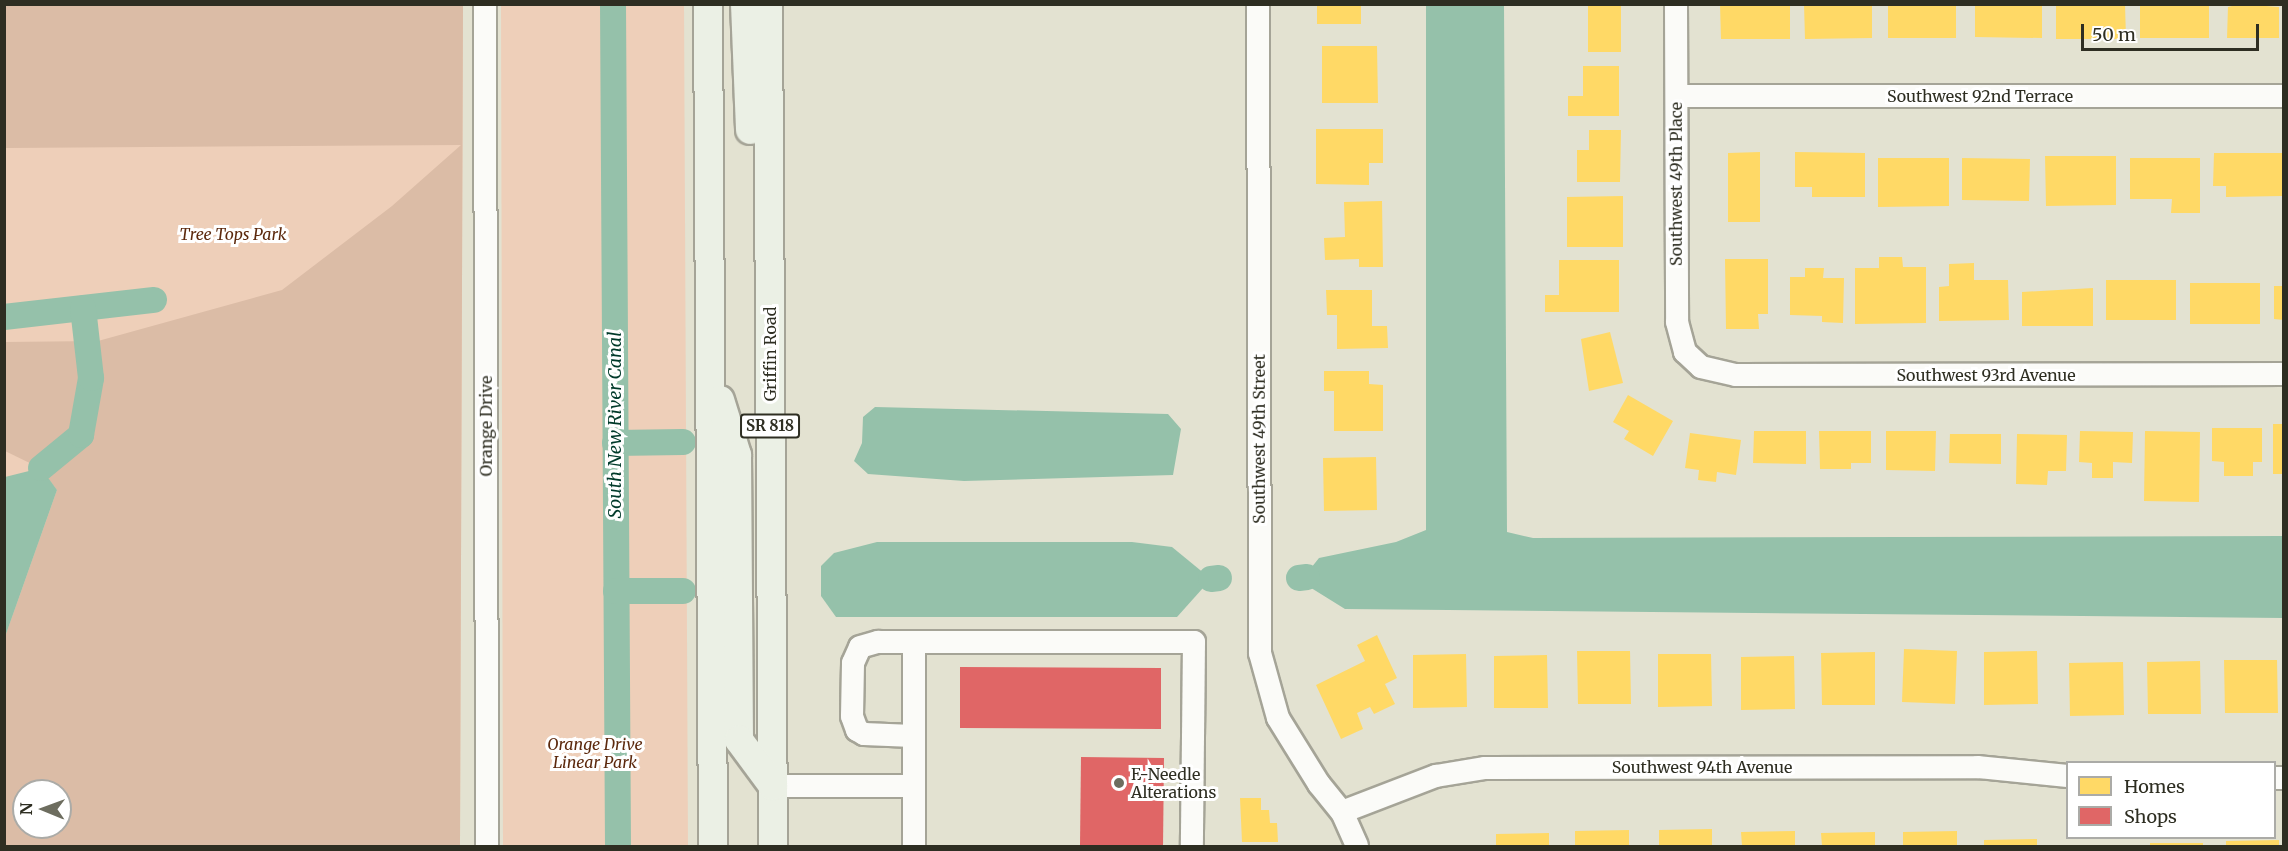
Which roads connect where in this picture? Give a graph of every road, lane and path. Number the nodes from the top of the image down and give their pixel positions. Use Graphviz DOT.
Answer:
graph roads {
  1 [pos="485,4"];
  2 [pos="708,4"];
  3 [pos="745,4"];
  4 [pos="768,4"];
  5 [pos="1258,4"];
  6 [pos="1676,4"];
  7 [pos="1677,96"];
  8 [pos="2283,96"];
  9 [pos="770,304"];
  10 [pos="1692,360"];
  11 [pos="711,372"];
  12 [pos="2283,374"];
  13 [pos="914,642"];
  14 [pos="913,736"];
  15 [pos="2066,776"];
  16 [pos="773,786"];
  17 [pos="914,786"];
  18 [pos="1342,812"];
  19 [pos="487,846"];
  20 [pos="713,846"];
  21 [pos="773,846"];
  22 [pos="914,846"];
  23 [pos="1192,846"];
  24 [pos="1357,846"];
  1 -- 19 [label="street, Orange Drive"];
  2 -- 11 [label="main road"];
  3 -- 9 [label="main road"];
  4 -- 9 [label="main road, Griffin Road / SR 818"];
  5 -- 18 [label="street, Southwest 49th Street"];
  6 -- 7 [label="street, Southwest 49th Place"];
  7 -- 8 [label="street, Southwest 92nd Terrace"];
  7 -- 10 [label="street, Southwest 49th Place"];
  9 -- 16 [label="main road, Griffin Road / SR 818"];
  10 -- 12 [label="street, Southwest 93rd Avenue"];
  11 -- 16 [label="main road"];
  11 -- 20 [label="main road"];
  13 -- 14 [label="street"];
  13 -- 14 [label="street"];
  13 -- 23 [label="street"];
  14 -- 17 [label="street"];
  15 -- 18 [label="street, Southwest 94th Avenue"];
  16 -- 17 [label="street"];
  16 -- 21 [label="main road, Griffin Road / SR 818"];
  17 -- 22 [label="street"];
  18 -- 24 [label="street, Southwest 49th Street"];
}
